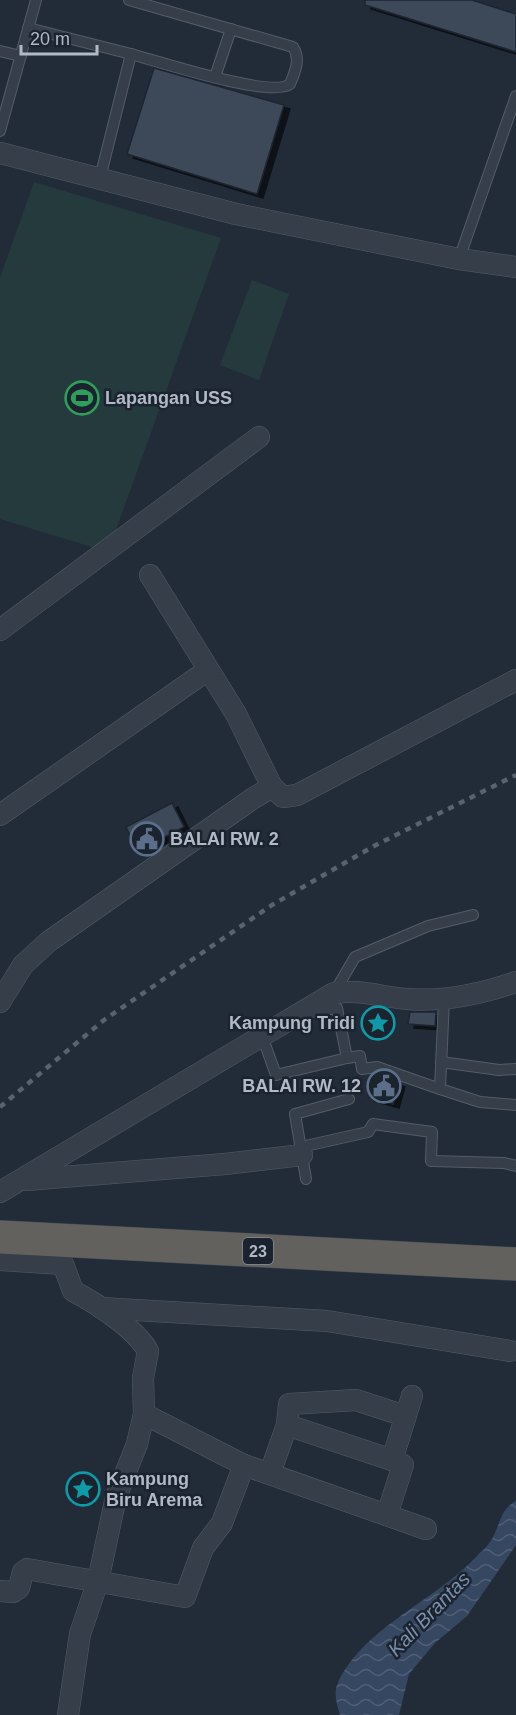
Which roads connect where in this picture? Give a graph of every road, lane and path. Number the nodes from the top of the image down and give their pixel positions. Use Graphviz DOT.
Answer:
graph roads {
  1 [pos="34,0"];
  2 [pos="129,0"];
  3 [pos="28,28"];
  4 [pos="231,29"];
  5 [pos="0,51"];
  6 [pos="131,54"];
  7 [pos="21,56"];
  8 [pos="215,77"];
  9 [pos="516,96"];
  10 [pos="0,131"];
  11 [pos="0,153"];
  12 [pos="100,178"];
  13 [pos="459,259"];
  14 [pos="516,267"];
  15 [pos="259,437"];
  16 [pos="150,575"];
  17 [pos="0,630"];
  18 [pos="208,670"];
  19 [pos="516,680"];
  20 [pos="272,787"];
  21 [pos="0,815"];
  22 [pos="472,915"];
  23 [pos="516,982"];
  24 [pos="334,993"];
  25 [pos="444,999"];
  26 [pos="0,1002"];
  27 [pos="300,1014"];
  28 [pos="262,1036"];
  29 [pos="347,1058"];
  30 [pos="441,1062"];
  31 [pos="516,1069"];
  32 [pos="440,1089"];
  33 [pos="349,1099"];
  34 [pos="516,1105"];
  35 [pos="301,1151"];
  36 [pos="516,1166"];
  37 [pos="306,1179"];
  38 [pos="19,1181"];
  39 [pos="0,1192"];
  40 [pos="0,1237"];
  41 [pos="0,1260"];
  42 [pos="516,1264"];
  43 [pos="101,1308"];
  44 [pos="510,1352"];
  45 [pos="144,1414"];
  46 [pos="287,1425"];
  47 [pos="392,1460"];
  48 [pos="244,1465"];
  49 [pos="270,1473"];
  50 [pos="387,1515"];
  51 [pos="426,1529"];
  52 [pos="98,1581"];
  53 [pos="0,1591"];
  54 [pos="68,1715"];
  1 -- 3 [label="lane"];
  2 -- 4 [label="lane"];
  3 -- 6 [label="lane"];
  3 -- 7 [label="lane"];
  4 -- 8 [label="lane"];
  4 -- 8 [label="lane"];
  5 -- 7 [label="lane"];
  6 -- 8 [label="lane"];
  6 -- 12 [label="lane"];
  7 -- 10 [label="lane"];
  9 -- 13 [label="lane"];
  11 -- 12 [label="street"];
  12 -- 13 [label="street"];
  13 -- 14 [label="street"];
  15 -- 17 [label="street"];
  16 -- 18 [label="street"];
  18 -- 20 [label="street"];
  18 -- 21 [label="street"];
  19 -- 20 [label="street"];
  20 -- 26 [label="street"];
  22 -- 24 [label="lane"];
  23 -- 25 [label="street"];
  24 -- 25 [label="street"];
  24 -- 27 [label="street"];
  25 -- 30 [label="lane"];
  27 -- 28 [label="street"];
  27 -- 29 [label="lane"];
  28 -- 29 [label="lane"];
  28 -- 38 [label="street"];
  29 -- 32 [label="lane"];
  30 -- 31 [label="lane"];
  30 -- 32 [label="lane"];
  32 -- 34 [label="lane"];
  33 -- 35 [label="lane"];
  35 -- 36 [label="lane"];
  35 -- 37 [label="lane"];
  35 -- 38 [label="street"];
  38 -- 39 [label="street"];
  40 -- 42 [label="highway, 23"];
  41 -- 43 [label="street"];
  43 -- 44 [label="street"];
  43 -- 45 [label="street"];
  45 -- 48 [label="street"];
  45 -- 52 [label="street"];
  46 -- 47 [label="street"];
  46 -- 47 [label="street"];
  46 -- 49 [label="street"];
  47 -- 50 [label="street"];
  48 -- 49 [label="street"];
  48 -- 52 [label="street"];
  49 -- 50 [label="street"];
  50 -- 51 [label="street"];
  52 -- 53 [label="street"];
  52 -- 54 [label="street"];
}
